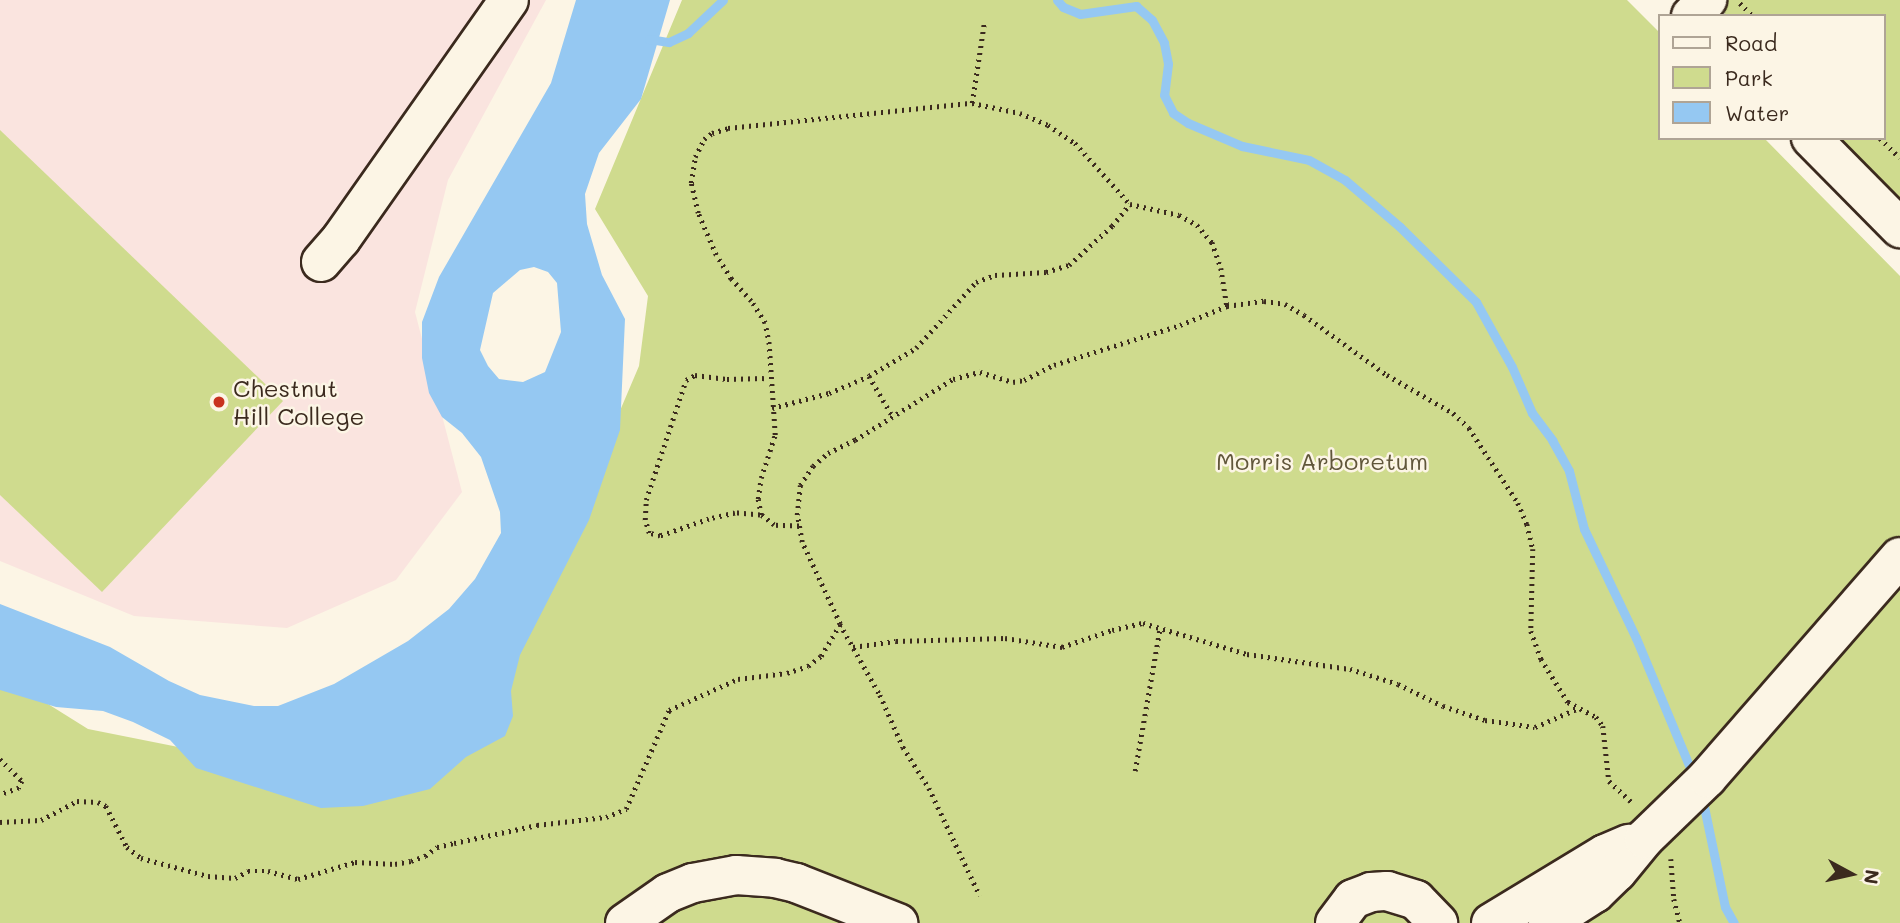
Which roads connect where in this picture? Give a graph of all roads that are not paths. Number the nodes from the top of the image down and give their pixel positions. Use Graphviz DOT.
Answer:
graph roads {
  1 [pos="509,0"];
  2 [pos="1673,0"];
  3 [pos="1707,0"];
  4 [pos="1688,14"];
  5 [pos="1692,14"];
  6 [pos="1813,140"];
  7 [pos="1900,228"];
  8 [pos="321,262"];
  9 [pos="1900,557"];
  10 [pos="1652,833"];
  11 [pos="625,923"];
  12 [pos="898,923"];
  13 [pos="1335,923"];
  14 [pos="1438,923"];
  15 [pos="1491,923"];
  16 [pos="1548,923"];
  1 -- 8 [label="street"];
  2 -- 4 [label="street"];
  3 -- 5 [label="street"];
  6 -- 7 [label="street"];
  9 -- 10 [label="street"];
  10 -- 15 [label="street"];
  10 -- 16 [label="street"];
  11 -- 12 [label="street"];
  13 -- 14 [label="street"];
}
